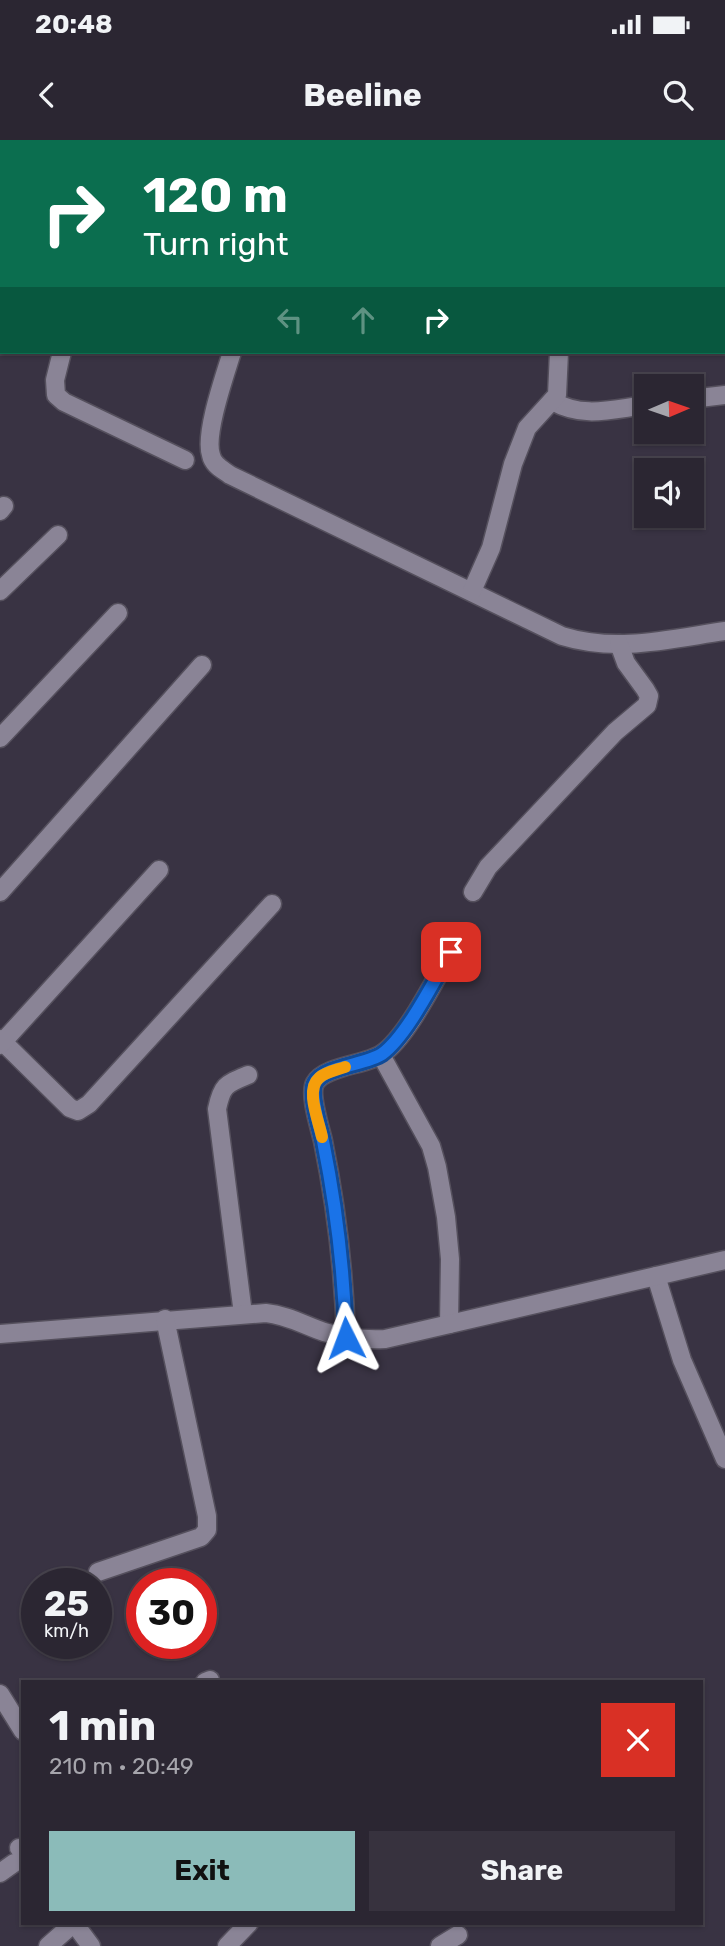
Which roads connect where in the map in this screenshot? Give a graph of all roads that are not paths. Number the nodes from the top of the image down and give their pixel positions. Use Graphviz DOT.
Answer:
graph roads {
  1 [pos="62,354"];
  2 [pos="231,354"];
  3 [pos="559,354"];
  4 [pos="725,395"];
  5 [pos="704,397"];
  6 [pos="552,401"];
  7 [pos="634,406"];
  8 [pos="185,460"];
  9 [pos="58,535"];
  10 [pos="472,590"];
  11 [pos="0,591"];
  12 [pos="118,613"];
  13 [pos="723,635"];
  14 [pos="619,644"];
  15 [pos="202,665"];
  16 [pos="0,738"];
  17 [pos="159,870"];
  18 [pos="0,892"];
  19 [pos="473,892"];
  20 [pos="272,904"];
  21 [pos="451,952"];
  22 [pos="1,1042"];
  23 [pos="381,1055"];
  24 [pos="248,1075"];
  25 [pos="725,1260"];
  26 [pos="656,1276"];
  27 [pos="243,1314"];
  28 [pos="165,1319"];
  29 [pos="449,1324"];
  30 [pos="1,1332"];
  31 [pos="346,1338"];
  32 [pos="725,1459"];
  33 [pos="112,1568"];
  34 [pos="0,1694"];
  35 [pos="21,1728"];
  36 [pos="72,1925"];
  37 [pos="75,1925"];
  38 [pos="247,1925"];
  39 [pos="458,1936"];
  40 [pos="48,1946"];
  41 [pos="91,1946"];
  42 [pos="227,1946"];
  43 [pos="440,1946"];
  1 -- 8 [label="street"];
  2 -- 10 [label="street"];
  3 -- 6 [label="street"];
  4 -- 5 [label="street"];
  6 -- 7 [label="street"];
  6 -- 10 [label="street"];
  9 -- 11 [label="street"];
  10 -- 14 [label="street"];
  12 -- 16 [label="street"];
  13 -- 14 [label="street"];
  14 -- 19 [label="street"];
  15 -- 18 [label="street"];
  17 -- 22 [label="street"];
  20 -- 22 [label="street"];
  21 -- 23 [label="street"];
  23 -- 29 [label="street"];
  23 -- 31 [label="street"];
  24 -- 27 [label="street"];
  25 -- 26 [label="street"];
  26 -- 29 [label="street"];
  26 -- 32 [label="street"];
  27 -- 28 [label="street"];
  27 -- 31 [label="street"];
  28 -- 30 [label="street"];
  28 -- 33 [label="street"];
  29 -- 31 [label="street"];
  34 -- 35 [label="street"];
  36 -- 40 [label="street"];
  37 -- 41 [label="street"];
  38 -- 42 [label="street"];
  39 -- 43 [label="street"];
}
